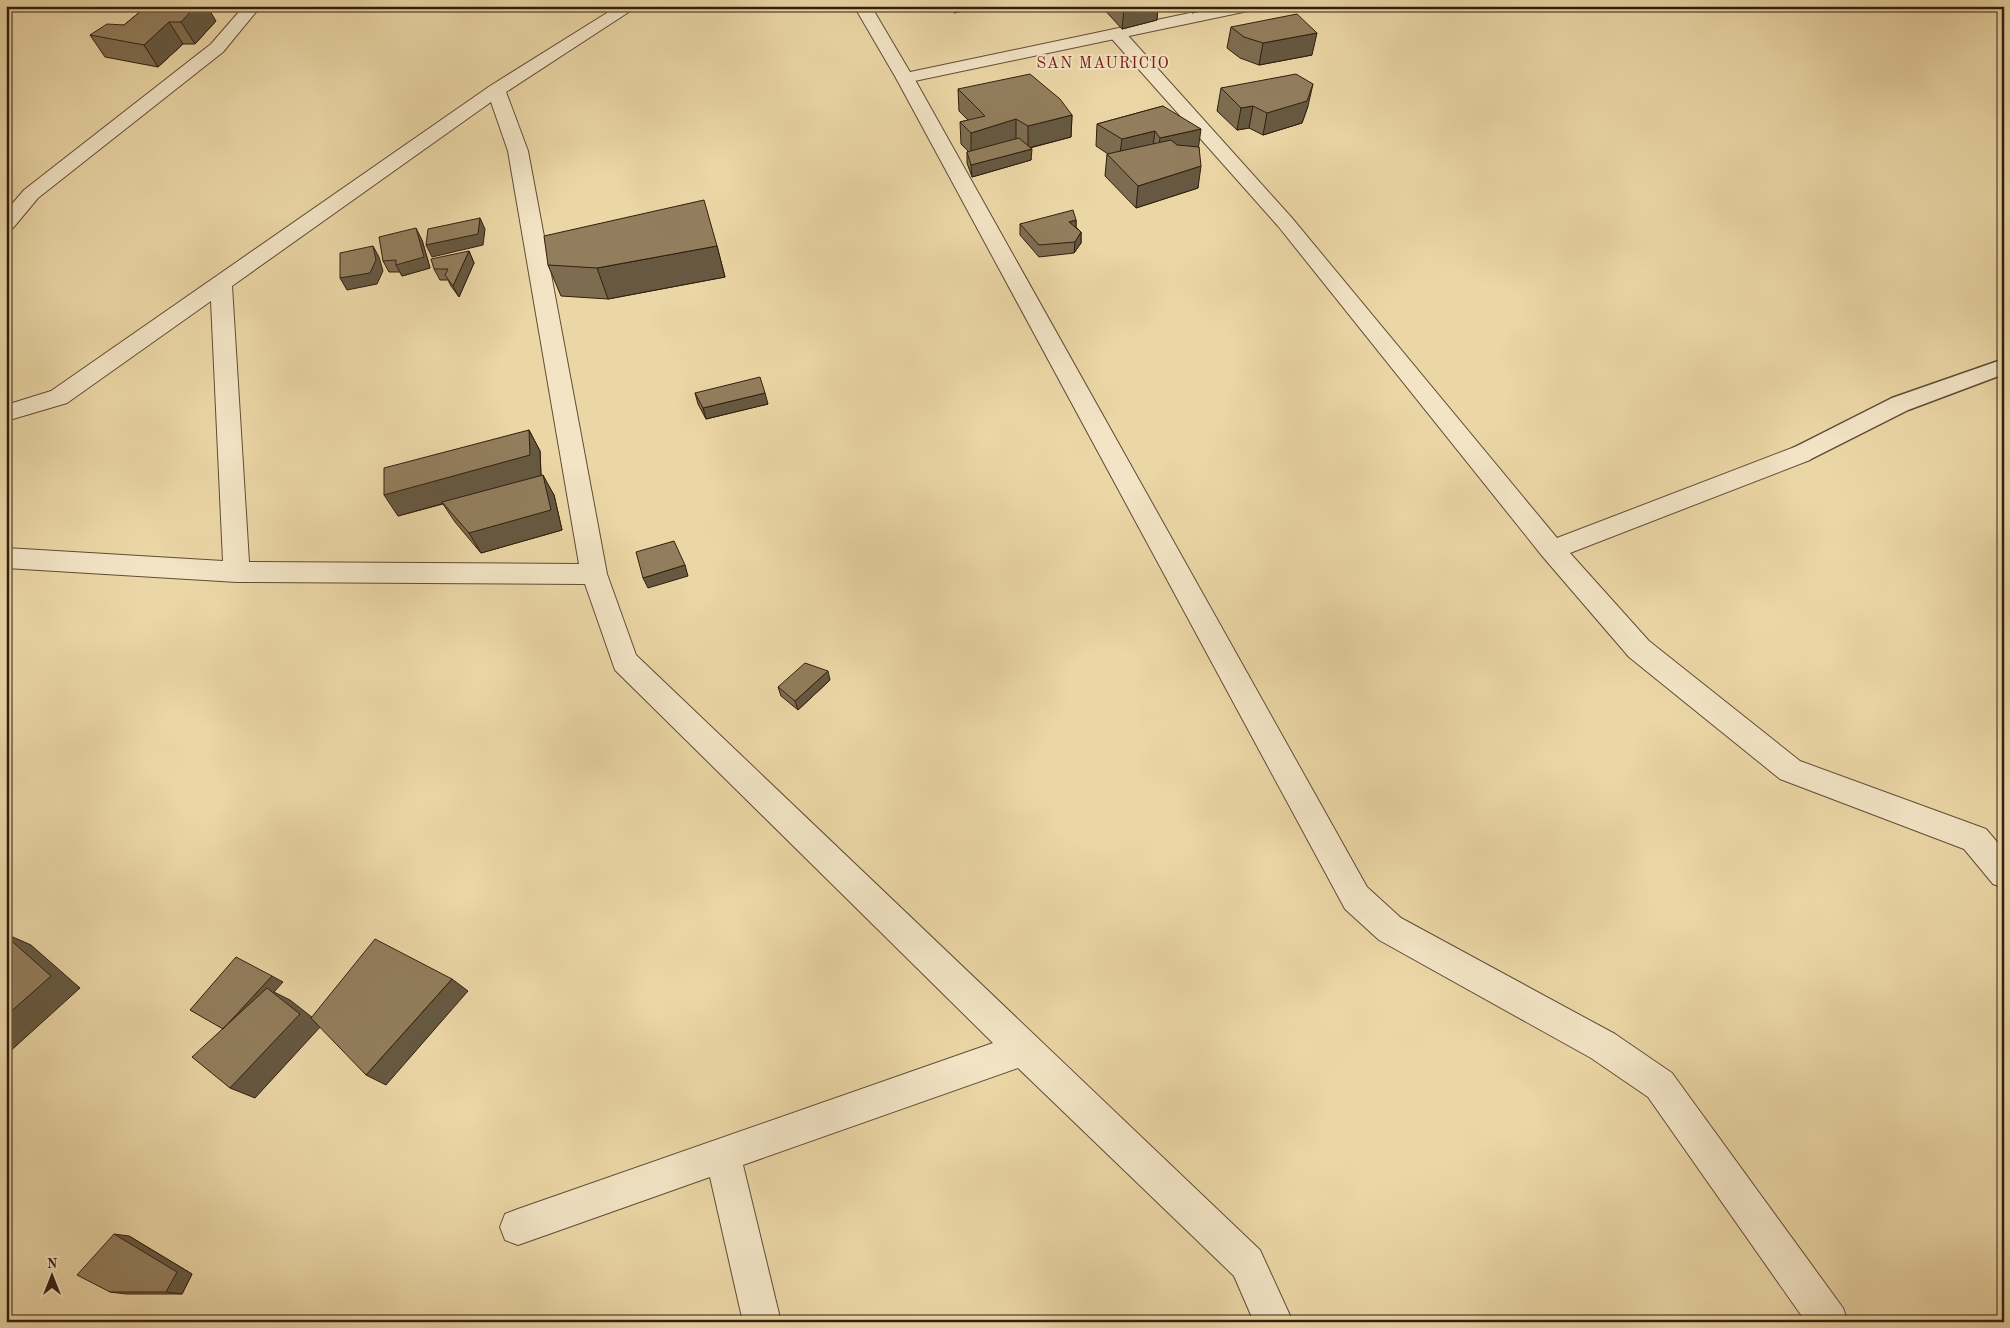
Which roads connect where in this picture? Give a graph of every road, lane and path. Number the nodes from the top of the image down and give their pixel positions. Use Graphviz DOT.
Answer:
graph roads {
  1 [pos="252,6"];
  2 [pos="630,6"];
  3 [pos="862,6"];
  4 [pos="1248,6"];
  5 [pos="1117,34"];
  6 [pos="905,78"];
  7 [pos="496,90"];
  8 [pos="6,224"];
  9 [pos="221,284"];
  10 [pos="2004,366"];
  11 [pos="6,413"];
  12 [pos="1801,454"];
  13 [pos="1552,550"];
  14 [pos="6,558"];
  15 [pos="237,572"];
  16 [pos="594,574"];
  17 [pos="2004,874"];
  18 [pos="1023,1049"];
  19 [pos="723,1155"];
  20 [pos="518,1227"];
  21 [pos="762,1322"];
  22 [pos="1274,1322"];
  23 [pos="1829,1322"];
  1 -- 8 [label="street"];
  2 -- 7 [label="street"];
  3 -- 6 [label="street"];
  4 -- 5 [label="street"];
  5 -- 6 [label="street"];
  5 -- 13 [label="street"];
  6 -- 23 [label="street"];
  7 -- 9 [label="street"];
  7 -- 16 [label="street"];
  9 -- 11 [label="street"];
  9 -- 15 [label="street"];
  10 -- 12 [label="lane"];
  12 -- 13 [label="street"];
  13 -- 17 [label="street"];
  14 -- 15 [label="street"];
  15 -- 16 [label="street"];
  16 -- 18 [label="street"];
  18 -- 19 [label="street"];
  18 -- 22 [label="street"];
  19 -- 20 [label="street"];
  19 -- 21 [label="street"];
}
